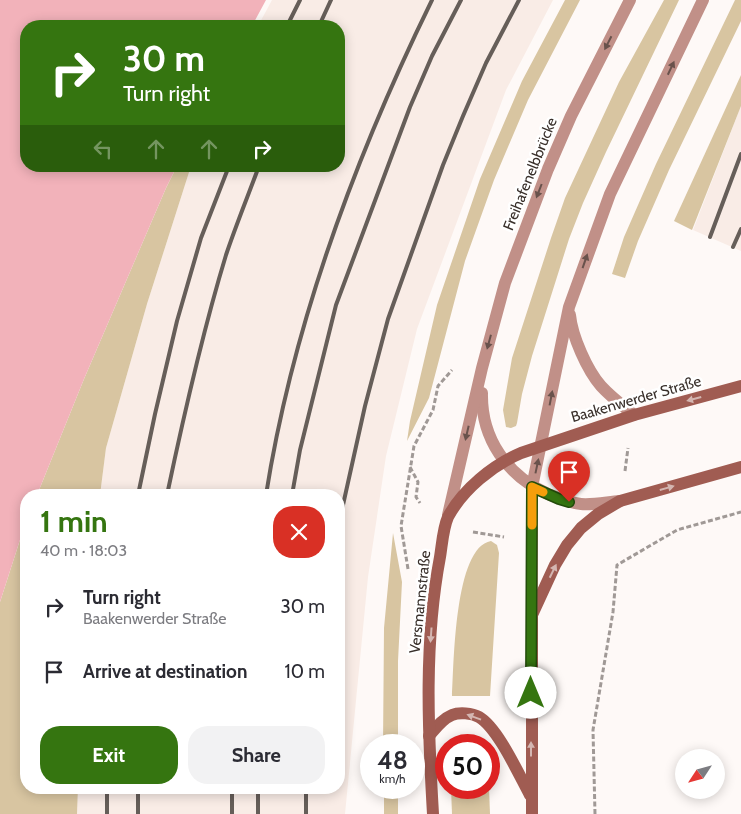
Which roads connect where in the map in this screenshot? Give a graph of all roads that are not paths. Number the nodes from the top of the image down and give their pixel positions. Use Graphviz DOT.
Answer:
graph roads {
  1 [pos="630,0"];
  2 [pos="703,0"];
  3 [pos="569,307"];
  4 [pos="482,368"];
  5 [pos="741,386"];
  6 [pos="634,415"];
  7 [pos="541,445"];
  8 [pos="504,462"];
  9 [pos="741,467"];
  10 [pos="532,487"];
  11 [pos="620,502"];
  12 [pos="448,518"];
  13 [pos="532,615"];
  14 [pos="429,736"];
  15 [pos="531,797"];
  16 [pos="433,814"];
  17 [pos="532,814"];
  1 -- 4 [label="street, Freihafenelbbrücke, one-way"];
  3 -- 2 [label="street, one-way"];
  3 -- 6 [label="street"];
  7 -- 3 [label="street, one-way"];
  4 -- 8 [label="street"];
  4 -- 12 [label="street, Versmannstraße, one-way"];
  5 -- 6 [label="main road, Baakenwerder Straße, one-way"];
  6 -- 7 [label="main road, Baakenwerder Straße"];
  7 -- 8 [label="main road, Baakenwerder Straße"];
  10 -- 7 [label="street, one-way"];
  8 -- 10 [label="street"];
  8 -- 12 [label="main road, Baakenwerder Straße"];
  11 -- 9 [label="main road, one-way"];
  10 -- 11 [label="street"];
  10 -- 13 [label="street"];
  13 -- 11 [label="main road, one-way"];
  12 -- 14 [label="main road, Versmannstraße, one-way"];
  15 -- 13 [label="main road, one-way"];
  15 -- 14 [label="main road, one-way"];
  14 -- 16 [label="main road, Versmannstraße"];
  15 -- 17 [label="main road"];
}
